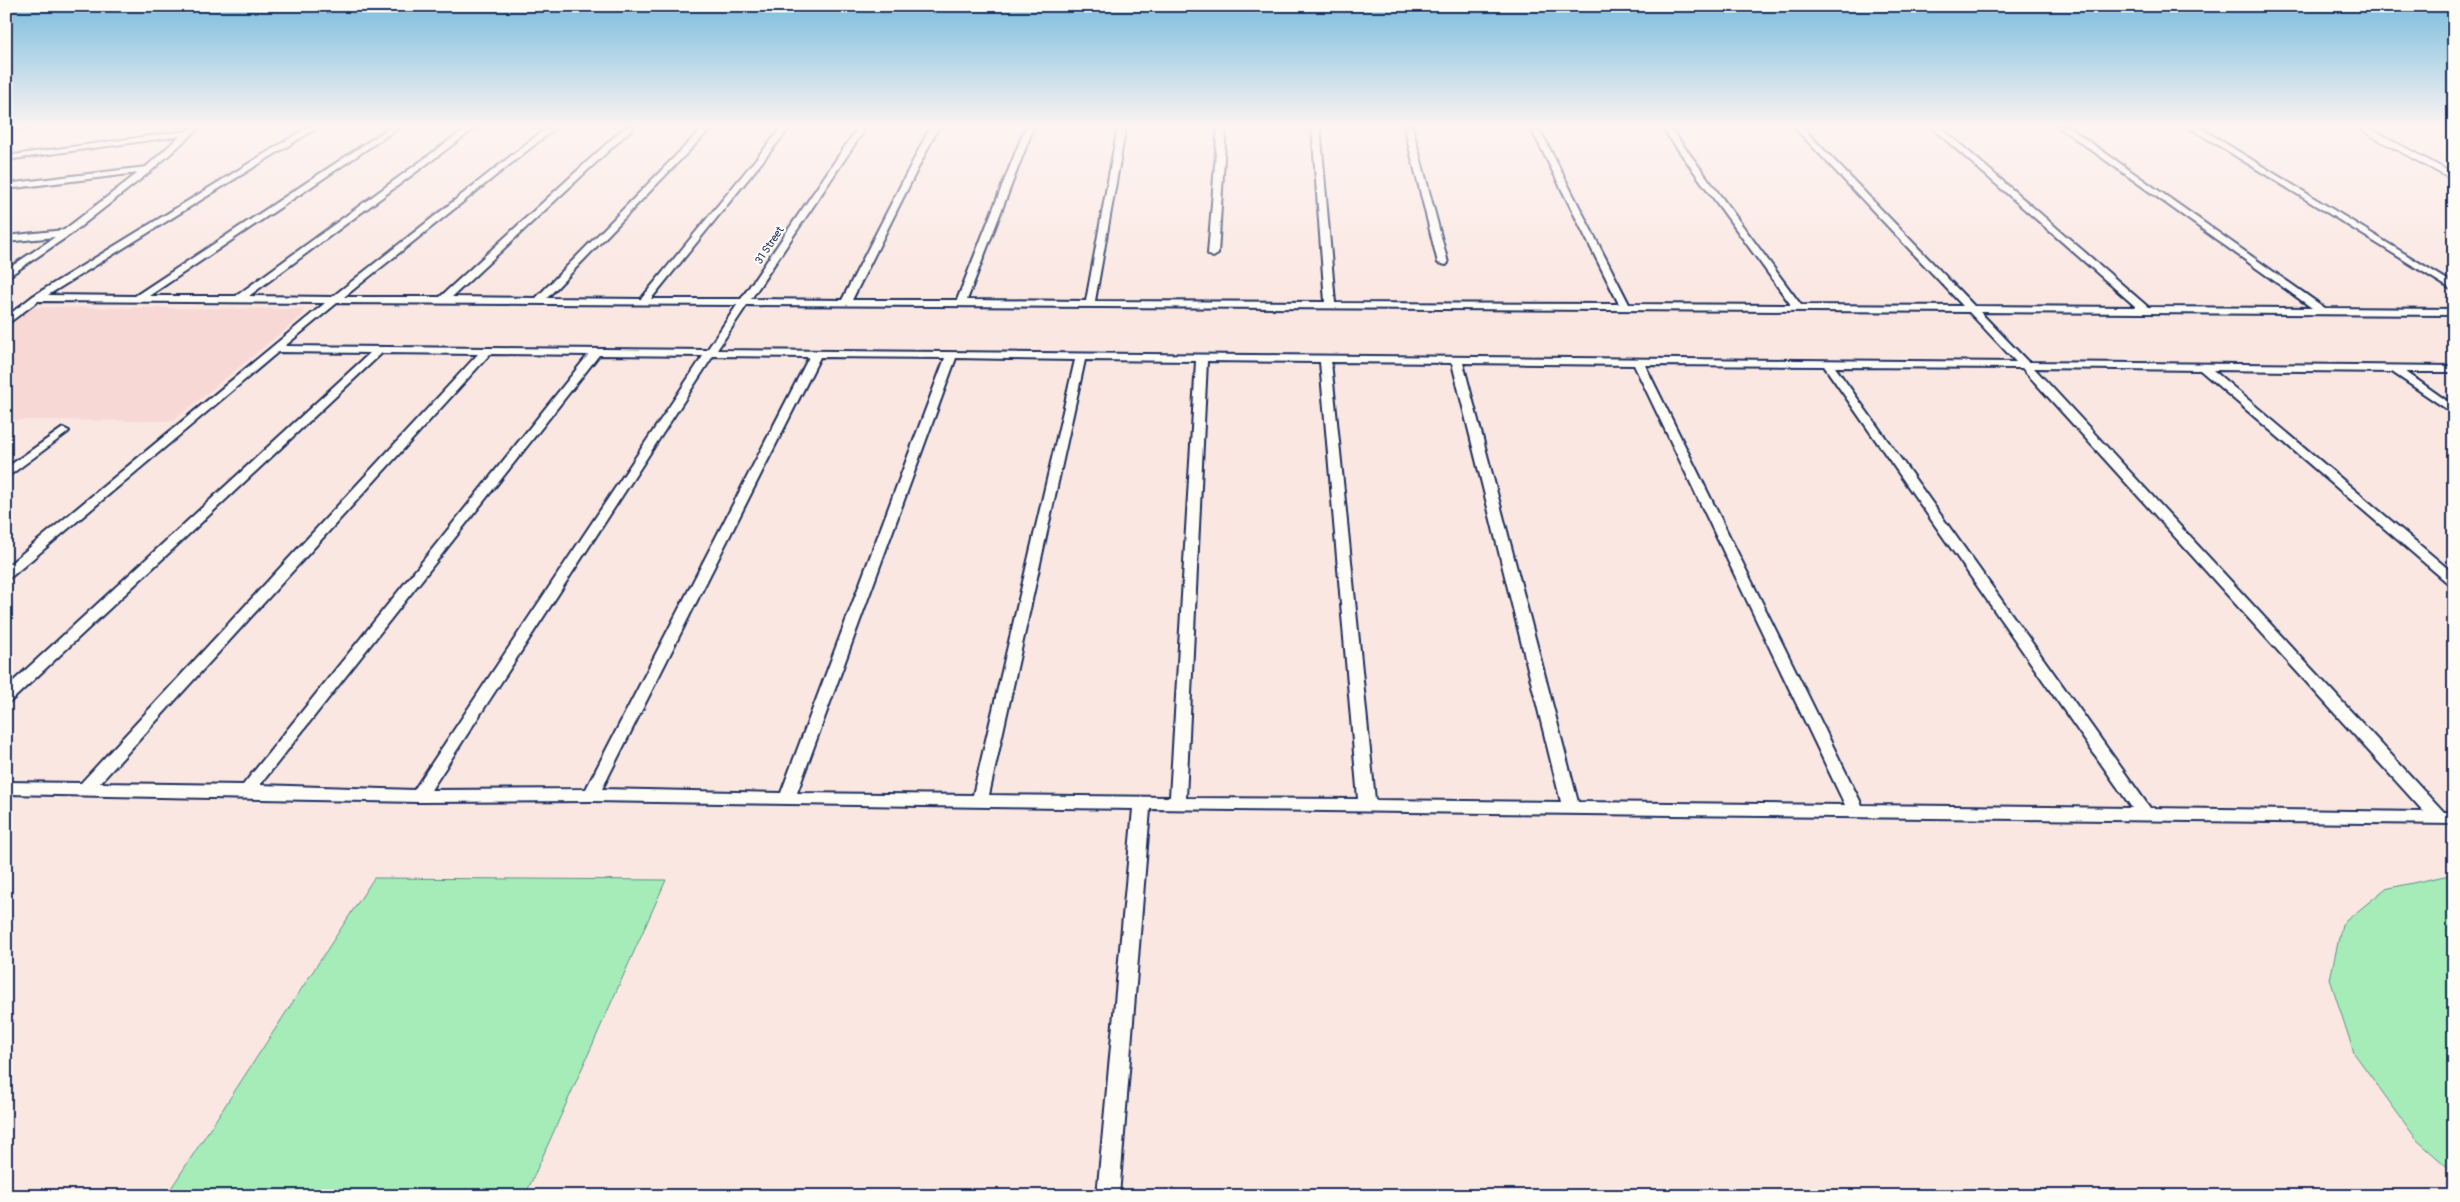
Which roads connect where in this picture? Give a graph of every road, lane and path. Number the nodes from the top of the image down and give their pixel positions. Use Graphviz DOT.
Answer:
graph roads {
  1 [pos="45,182"];
  2 [pos="131,182"];
  3 [pos="225,182"];
  4 [pos="313,182"];
  5 [pos="398,182"];
  6 [pos="483,182"];
  7 [pos="570,182"];
  8 [pos="654,182"];
  9 [pos="741,182"];
  10 [pos="824,182"];
  11 [pos="906,182"];
  12 [pos="1008,182"];
  13 [pos="1112,182"];
  14 [pos="1218,182"];
  15 [pos="1320,182"];
  16 [pos="1422,182"];
  17 [pos="1562,182"];
  18 [pos="1706,182"];
  19 [pos="1850,182"];
  20 [pos="1998,182"];
  21 [pos="2141,182"];
  22 [pos="2282,182"];
  23 [pos="6,187"];
  24 [pos="68,232"];
  25 [pos="6,239"];
  26 [pos="1213,254"];
  27 [pos="1443,263"];
  28 [pos="8,272"];
  29 [pos="2454,288"];
  30 [pos="36,298"];
  31 [pos="137,299"];
  32 [pos="239,299"];
  33 [pos="334,300"];
  34 [pos="442,300"];
  35 [pos="538,301"];
  36 [pos="644,302"];
  37 [pos="744,302"];
  38 [pos="845,303"];
  39 [pos="962,303"];
  40 [pos="1090,304"];
  41 [pos="1330,306"];
  42 [pos="1625,307"];
  43 [pos="1798,308"];
  44 [pos="1971,309"];
  45 [pos="2145,310"];
  46 [pos="2322,311"];
  47 [pos="2454,312"];
  48 [pos="6,322"];
  49 [pos="275,349"];
  50 [pos="379,350"];
  51 [pos="487,351"];
  52 [pos="596,352"];
  53 [pos="710,353"];
  54 [pos="816,354"];
  55 [pos="952,355"];
  56 [pos="1081,356"];
  57 [pos="1202,357"];
  58 [pos="1325,359"];
  59 [pos="1456,360"];
  60 [pos="1638,362"];
  61 [pos="1826,363"];
  62 [pos="2026,365"];
  63 [pos="2203,367"];
  64 [pos="2394,368"];
  65 [pos="2454,369"];
  66 [pos="2454,411"];
  67 [pos="64,431"];
  68 [pos="6,474"];
  69 [pos="6,574"];
  70 [pos="2454,581"];
  71 [pos="6,697"];
  72 [pos="6,788"];
  73 [pos="85,789"];
  74 [pos="247,791"];
  75 [pos="591,795"];
  76 [pos="419,796"];
  77 [pos="787,799"];
  78 [pos="980,800"];
  79 [pos="1142,802"];
  80 [pos="1178,802"];
  81 [pos="1367,804"];
  82 [pos="1571,807"];
  83 [pos="1856,810"];
  84 [pos="2145,814"];
  85 [pos="2446,818"];
  86 [pos="1108,1196"];
  1 -- 23 [label="street"];
  2 -- 24 [label="street"];
  3 -- 30 [label="street"];
  4 -- 31 [label="street"];
  5 -- 32 [label="street"];
  6 -- 33 [label="street"];
  7 -- 34 [label="street"];
  8 -- 35 [label="street"];
  9 -- 36 [label="street"];
  10 -- 37 [label="street, 31 Street"];
  11 -- 38 [label="street"];
  12 -- 39 [label="street"];
  13 -- 40 [label="street"];
  14 -- 26 [label="street"];
  15 -- 41 [label="street"];
  16 -- 27 [label="street"];
  17 -- 42 [label="street"];
  18 -- 43 [label="street"];
  19 -- 44 [label="street"];
  20 -- 45 [label="street"];
  21 -- 46 [label="street"];
  22 -- 29 [label="street"];
  24 -- 25 [label="street"];
  24 -- 28 [label="street"];
  30 -- 31 [label="street"];
  30 -- 48 [label="street"];
  31 -- 32 [label="street"];
  32 -- 33 [label="street"];
  33 -- 34 [label="street"];
  33 -- 49 [label="street"];
  34 -- 35 [label="street"];
  35 -- 36 [label="street"];
  36 -- 37 [label="street"];
  37 -- 38 [label="street"];
  37 -- 53 [label="street, 31 Street"];
  38 -- 39 [label="street"];
  39 -- 40 [label="street"];
  40 -- 41 [label="street"];
  41 -- 42 [label="street"];
  42 -- 43 [label="street"];
  43 -- 44 [label="street"];
  44 -- 45 [label="street"];
  44 -- 62 [label="street"];
  45 -- 46 [label="street"];
  46 -- 47 [label="street"];
  49 -- 50 [label="street"];
  49 -- 69 [label="street"];
  50 -- 51 [label="street"];
  50 -- 71 [label="street"];
  51 -- 52 [label="street"];
  51 -- 73 [label="street"];
  52 -- 53 [label="street"];
  52 -- 74 [label="street"];
  53 -- 54 [label="street"];
  53 -- 76 [label="street, 31 Street"];
  54 -- 55 [label="street"];
  54 -- 75 [label="street"];
  55 -- 56 [label="street"];
  55 -- 77 [label="street"];
  56 -- 57 [label="street"];
  56 -- 78 [label="street"];
  57 -- 58 [label="street"];
  57 -- 80 [label="street"];
  58 -- 59 [label="street"];
  58 -- 81 [label="street"];
  59 -- 60 [label="street"];
  59 -- 82 [label="street"];
  60 -- 61 [label="street"];
  60 -- 83 [label="street"];
  61 -- 62 [label="street"];
  61 -- 84 [label="street"];
  62 -- 63 [label="street"];
  62 -- 85 [label="street"];
  63 -- 64 [label="street"];
  63 -- 70 [label="street"];
  64 -- 65 [label="street"];
  64 -- 66 [label="street"];
  67 -- 68 [label="street"];
  72 -- 73 [label="street"];
  73 -- 74 [label="street"];
  74 -- 76 [label="street"];
  75 -- 76 [label="street"];
  75 -- 77 [label="street"];
  77 -- 78 [label="street"];
  78 -- 79 [label="street"];
  79 -- 80 [label="street"];
  79 -- 86 [label="street"];
  80 -- 81 [label="street"];
  81 -- 82 [label="street"];
  82 -- 83 [label="street"];
  83 -- 84 [label="street"];
  84 -- 85 [label="street"];
}
